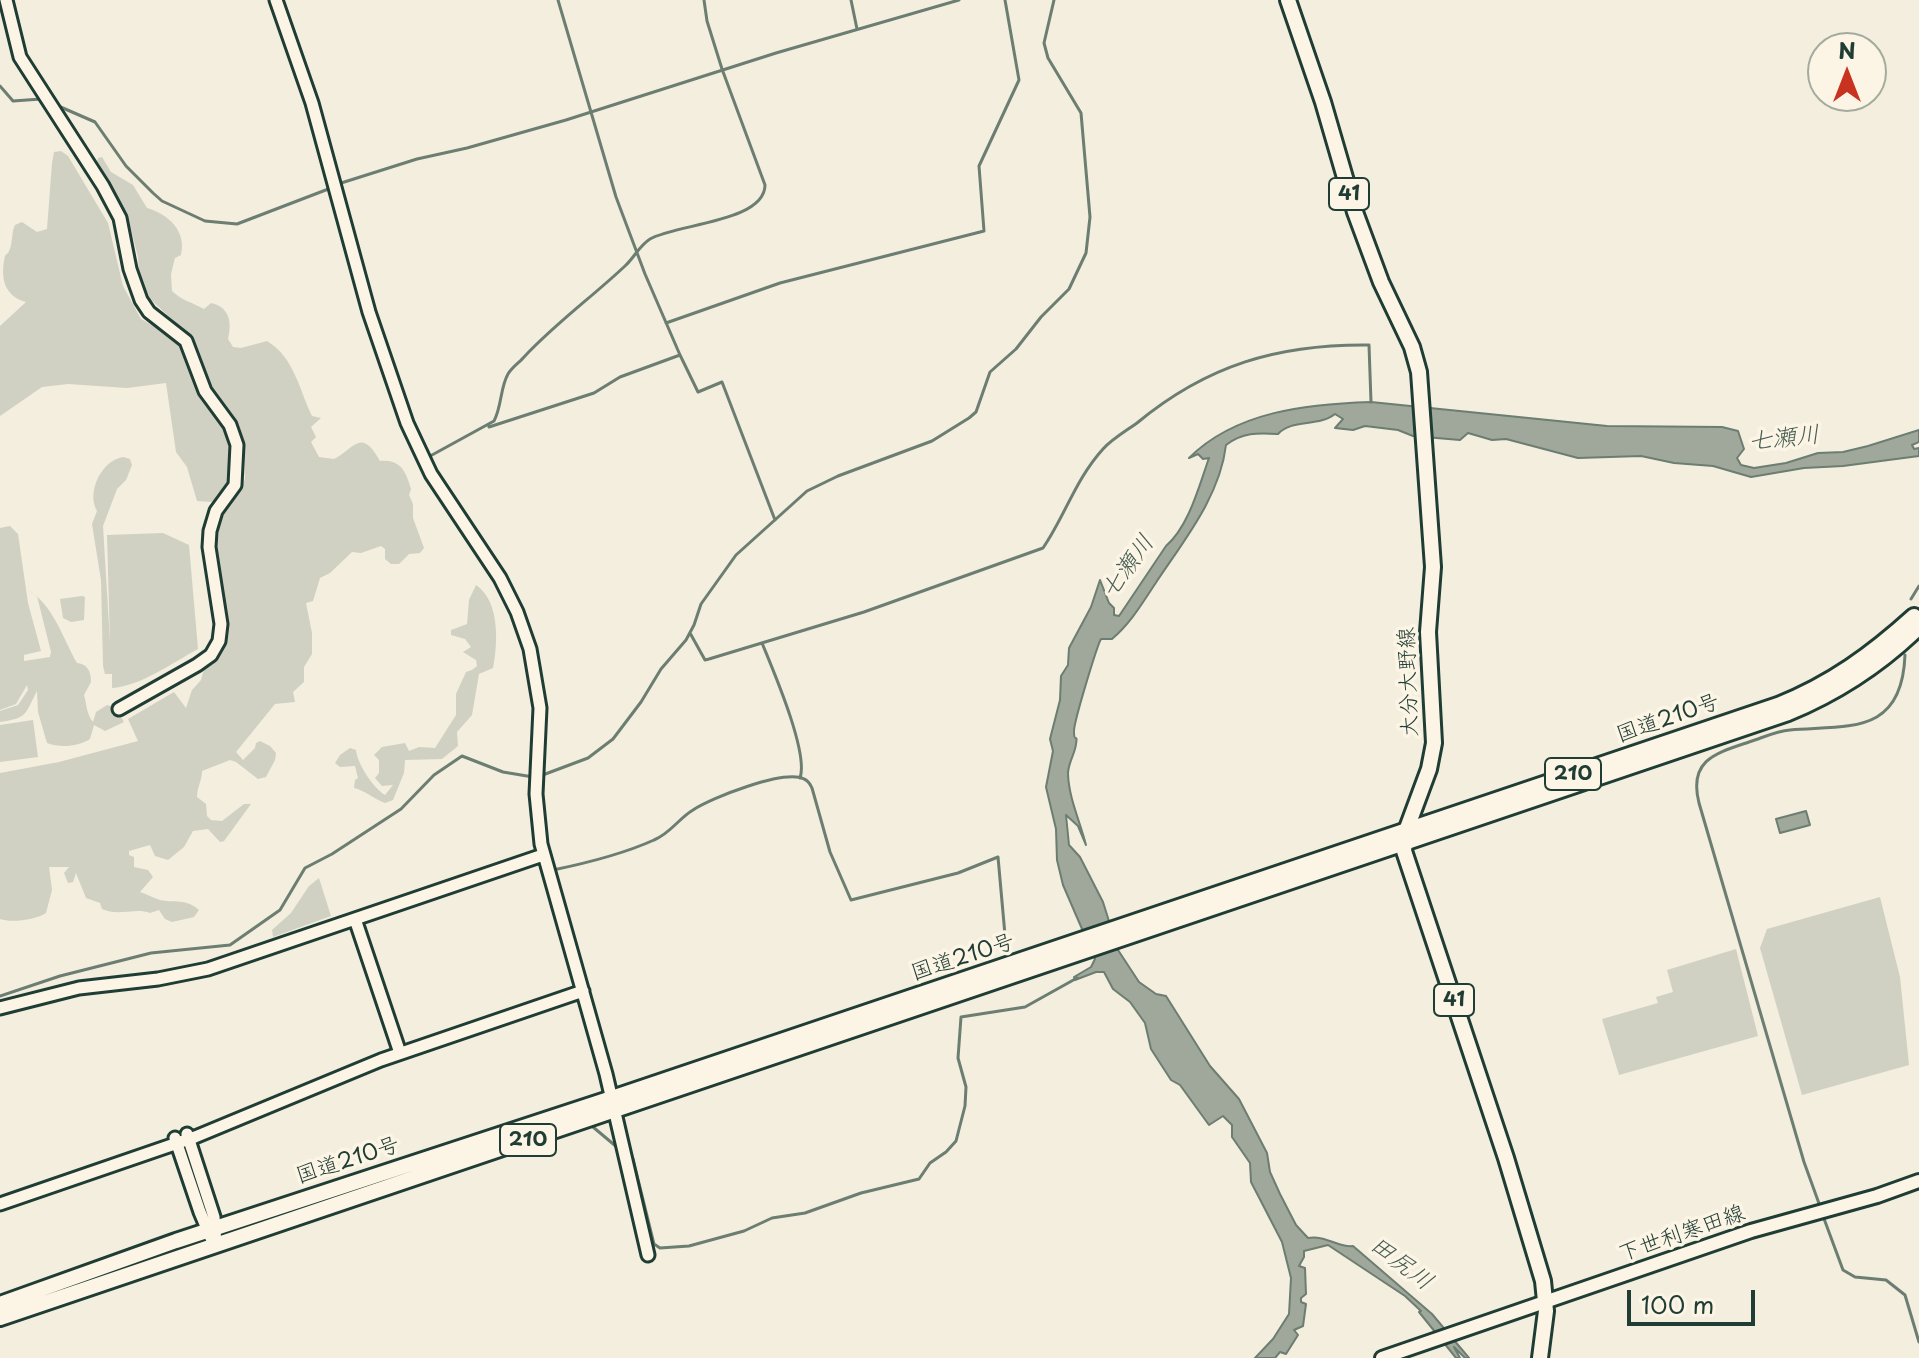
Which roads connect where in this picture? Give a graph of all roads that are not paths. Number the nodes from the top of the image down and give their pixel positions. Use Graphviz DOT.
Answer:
graph roads {
  1 [pos="6,0"];
  2 [pos="276,0"];
  3 [pos="1288,0"];
  4 [pos="1917,618"];
  5 [pos="119,709"];
  6 [pos="1405,837"];
  7 [pos="543,855"];
  8 [pos="355,919"];
  9 [pos="582,989"];
  10 [pos="0,1008"];
  11 [pos="399,1051"];
  12 [pos="613,1104"];
  13 [pos="182,1139"];
  14 [pos="1919,1181"];
  15 [pos="0,1197"];
  16 [pos="0,1204"];
  17 [pos="211,1229"];
  18 [pos="216,1245"];
  19 [pos="648,1255"];
  20 [pos="1546,1302"];
  21 [pos="0,1304"];
  22 [pos="0,1318"];
  23 [pos="1382,1358"];
  24 [pos="1540,1358"];
  1 -- 5 [label="street"];
  2 -- 7 [label="street"];
  3 -- 6 [label="main road, 大分大野線 / 41"];
  4 -- 6 [label="main road, 国道210号 / 210"];
  4 -- 6 [label="main road, 国道210号 / 210"];
  6 -- 12 [label="main road, 国道210号 / 210"];
  6 -- 20 [label="main road, 41"];
  7 -- 8 [label="street"];
  7 -- 9 [label="street"];
  8 -- 10 [label="street"];
  8 -- 11 [label="street"];
  9 -- 11 [label="street"];
  9 -- 12 [label="street"];
  11 -- 13 [label="street"];
  12 -- 17 [label="main road, 国道210号 / 210"];
  12 -- 18 [label="main road, 国道210号 / 210"];
  12 -- 19 [label="street"];
  13 -- 15 [label="street"];
  13 -- 16 [label="street"];
  13 -- 17 [label="street"];
  14 -- 20 [label="main road, 下世利寒田線"];
  17 -- 18 [label="street"];
  17 -- 21 [label="main road, 国道210号 / 210"];
  18 -- 22 [label="main road, 国道210号 / 210"];
  20 -- 23 [label="main road, 下世利寒田線"];
  20 -- 24 [label="main road, 41"];
}
